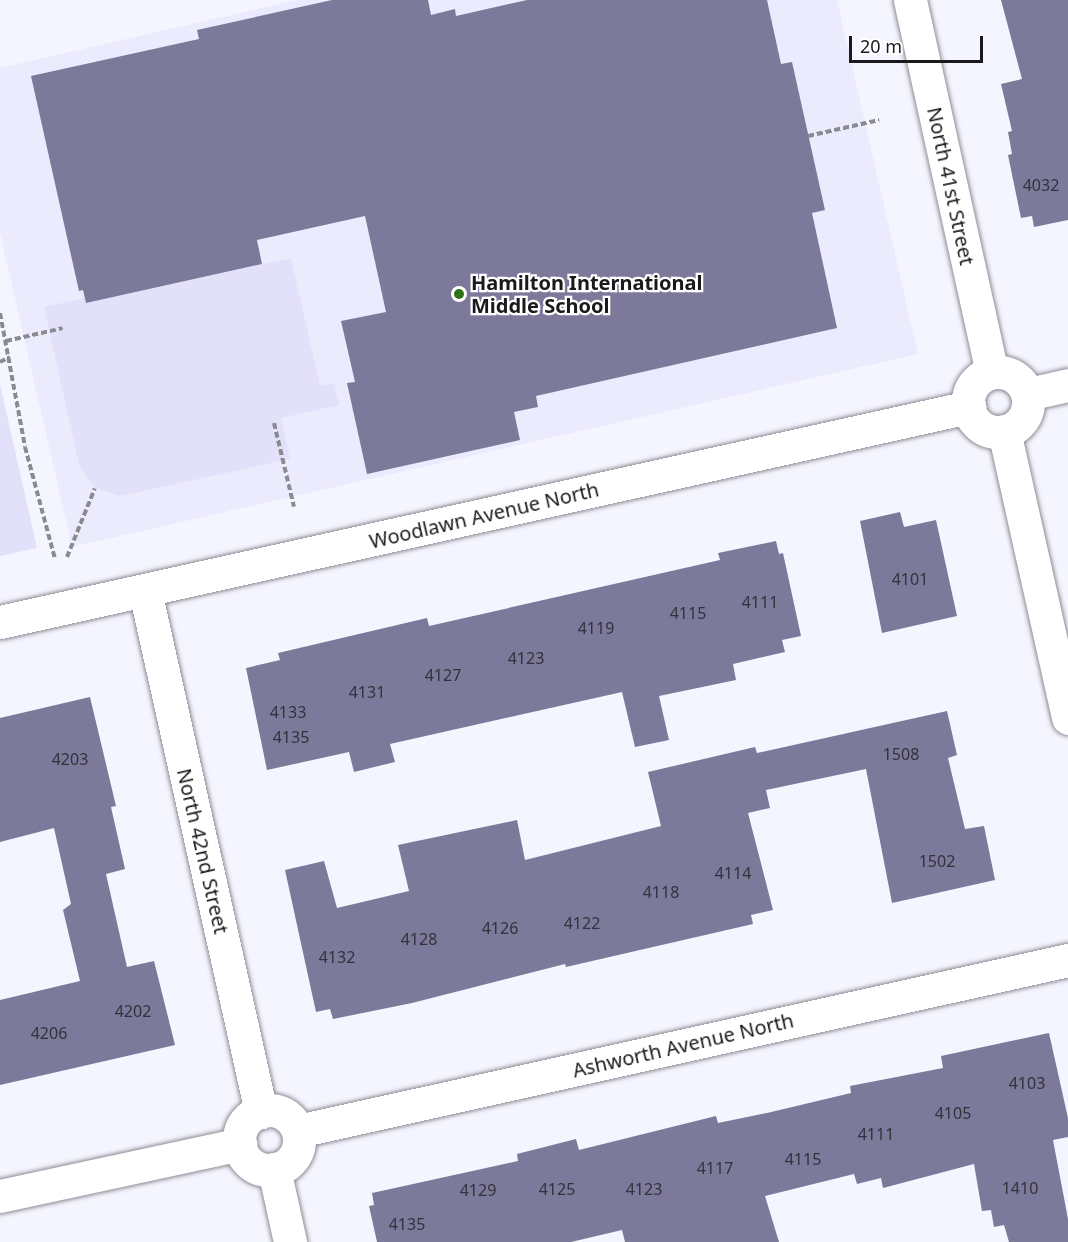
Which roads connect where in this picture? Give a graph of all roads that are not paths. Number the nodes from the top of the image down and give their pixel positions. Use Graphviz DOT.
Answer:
graph roads {
  1 [pos="910,0"];
  2 [pos="992,372"];
  3 [pos="1068,385"];
  4 [pos="1028,394"];
  5 [pos="969,407"];
  6 [pos="1004,431"];
  7 [pos="145,591"];
  8 [pos="0,622"];
  9 [pos="1068,718"];
  10 [pos="1068,960"];
  11 [pos="261,1112"];
  12 [pos="298,1131"];
  13 [pos="240,1144"];
  14 [pos="274,1169"];
  15 [pos="0,1196"];
  16 [pos="290,1242"];
  1 -- 2 [label="street, North 41st Street"];
  2 -- 4 [label="street"];
  2 -- 5 [label="street"];
  3 -- 4 [label="street"];
  4 -- 6 [label="street"];
  5 -- 6 [label="street"];
  5 -- 7 [label="street, Woodlawn Avenue North"];
  6 -- 9 [label="street"];
  7 -- 8 [label="street, Woodlawn Avenue North"];
  7 -- 11 [label="street, North 42nd Street"];
  10 -- 12 [label="street, Ashworth Avenue North"];
  11 -- 12 [label="street"];
  11 -- 13 [label="street"];
  12 -- 14 [label="street"];
  13 -- 14 [label="street"];
  13 -- 15 [label="street"];
  14 -- 16 [label="street"];
}
